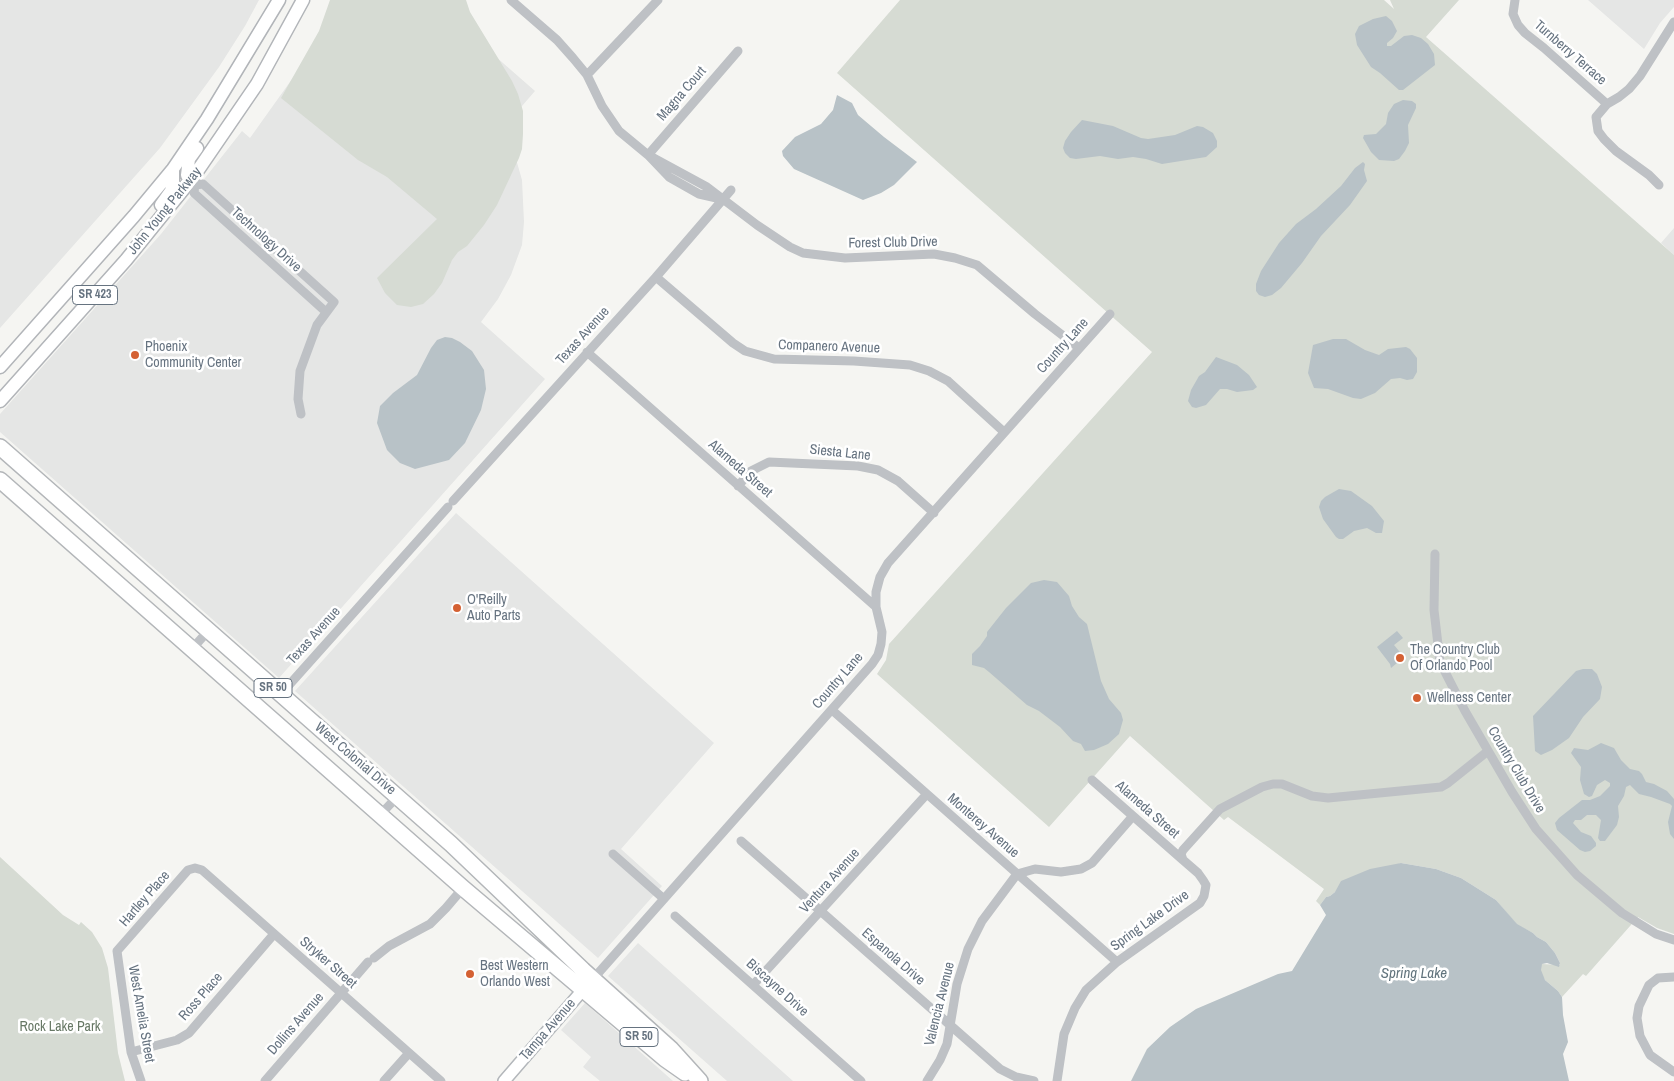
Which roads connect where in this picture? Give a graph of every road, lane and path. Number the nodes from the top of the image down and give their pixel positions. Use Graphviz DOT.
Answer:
graph roads {
  1 [pos="279,0"];
  2 [pos="297,0"];
  3 [pos="303,0"];
  4 [pos="658,0"];
  5 [pos="1514,0"];
  6 [pos="516,1"];
  7 [pos="1674,22"];
  8 [pos="279,46"];
  9 [pos="738,51"];
  10 [pos="243,61"];
  11 [pos="587,75"];
  12 [pos="1607,104"];
  13 [pos="648,155"];
  14 [pos="173,168"];
  15 [pos="193,183"];
  16 [pos="1659,185"];
  17 [pos="731,190"];
  18 [pos="723,199"];
  19 [pos="130,255"];
  20 [pos="656,277"];
  21 [pos="326,312"];
  22 [pos="1110,314"];
  23 [pos="1079,348"];
  24 [pos="587,352"];
  25 [pos="0,367"];
  26 [pos="0,401"];
  27 [pos="301,414"];
  28 [pos="1004,432"];
  29 [pos="0,447"];
  30 [pos="0,480"];
  31 [pos="738,486"];
  32 [pos="934,513"];
  33 [pos="1435,554"];
  34 [pos="876,606"];
  35 [pos="208,631"];
  36 [pos="192,649"];
  37 [pos="238,690"];
  38 [pos="281,694"];
  39 [pos="832,710"];
  40 [pos="1488,751"];
  41 [pos="1092,780"];
  42 [pos="926,795"];
  43 [pos="397,797"];
  44 [pos="380,815"];
  45 [pos="1133,816"];
  46 [pos="741,842"];
  47 [pos="612,854"];
  48 [pos="1183,860"];
  49 [pos="196,868"];
  50 [pos="1017,874"];
  51 [pos="463,888"];
  52 [pos="664,899"];
  53 [pos="820,912"];
  54 [pos="675,916"];
  55 [pos="274,934"];
  56 [pos="1674,940"];
  57 [pos="117,951"];
  58 [pos="1117,962"];
  59 [pos="1674,977"];
  60 [pos="588,984"];
  61 [pos="753,985"];
  62 [pos="342,993"];
  63 [pos="951,1027"];
  64 [pos="131,1052"];
  65 [pos="409,1053"];
  66 [pos="1674,1072"];
  67 [pos="508,1079"];
  68 [pos="141,1081"];
  69 [pos="265,1081"];
  70 [pos="384,1081"];
  71 [pos="441,1081"];
  72 [pos="699,1081"];
  73 [pos="861,1081"];
  74 [pos="927,1081"];
  75 [pos="1034,1081"];
  76 [pos="1057,1081"];
  1 -- 10 [label="main road, John Young Parkway / SR 423"];
  2 -- 8 [label="main road"];
  3 -- 8 [label="main road, John Young Parkway / SR 423"];
  4 -- 11 [label="street"];
  5 -- 12 [label="street, Turnberry Terrace"];
  6 -- 11 [label="street, Forest Club Drive"];
  7 -- 12 [label="street"];
  8 -- 15 [label="main road, John Young Parkway / SR 423"];
  9 -- 13 [label="street, Magna Court"];
  10 -- 14 [label="main road, John Young Parkway / SR 423"];
  10 -- 15 [label="main road"];
  11 -- 13 [label="street, Forest Club Drive"];
  12 -- 16 [label="street, Turnberry Terrace"];
  13 -- 18 [label="street, Forest Club Drive"];
  14 -- 19 [label="main road"];
  14 -- 25 [label="main road, John Young Parkway / SR 423"];
  15 -- 19 [label="main road, John Young Parkway / SR 423"];
  15 -- 21 [label="street, Technology Drive"];
  15 -- 21 [label="street, Technology Drive"];
  17 -- 18 [label="street, Texas Avenue"];
  18 -- 20 [label="street, Texas Avenue"];
  18 -- 23 [label="street, Forest Club Drive"];
  19 -- 26 [label="main road, John Young Parkway / SR 423"];
  20 -- 24 [label="street, Texas Avenue"];
  20 -- 28 [label="street, Companero Avenue"];
  21 -- 27 [label="street"];
  22 -- 23 [label="street, Country Lane"];
  23 -- 28 [label="street, Country Lane"];
  24 -- 31 [label="street, Alameda Street"];
  24 -- 38 [label="street, Texas Avenue"];
  28 -- 32 [label="street, Country Lane"];
  29 -- 35 [label="highway, West Colonial Drive / SR 50"];
  30 -- 36 [label="highway, West Colonial Drive / SR 50"];
  31 -- 32 [label="street, Siesta Lane"];
  31 -- 34 [label="street, Alameda Street"];
  32 -- 34 [label="street, Country Lane"];
  33 -- 40 [label="street, Country Club Drive"];
  34 -- 39 [label="street, Country Lane"];
  35 -- 36 [label="street"];
  35 -- 38 [label="highway, West Colonial Drive / SR 50"];
  36 -- 37 [label="highway, West Colonial Drive / SR 50"];
  37 -- 38 [label="highway"];
  37 -- 44 [label="highway, West Colonial Drive / SR 50"];
  38 -- 43 [label="highway, West Colonial Drive / SR 50"];
  39 -- 42 [label="street, Monterey Avenue"];
  39 -- 52 [label="street, Country Lane"];
  40 -- 48 [label="street"];
  40 -- 56 [label="street, Country Club Drive"];
  41 -- 45 [label="street, Alameda Street"];
  42 -- 50 [label="street, Monterey Avenue"];
  42 -- 53 [label="street, Ventura Avenue"];
  43 -- 44 [label="street"];
  43 -- 60 [label="highway, West Colonial Drive / SR 50"];
  44 -- 51 [label="highway, West Colonial Drive / SR 50"];
  45 -- 48 [label="street, Alameda Street"];
  45 -- 50 [label="street"];
  46 -- 53 [label="street, Espanola Drive"];
  47 -- 52 [label="street"];
  48 -- 58 [label="street, Spring Lake Drive"];
  49 -- 55 [label="street, Stryker Street"];
  49 -- 57 [label="street, Hartley Place"];
  50 -- 58 [label="street, Monterey Avenue"];
  50 -- 63 [label="street, Valencia Avenue"];
  51 -- 60 [label="highway, West Colonial Drive / SR 50"];
  51 -- 62 [label="street, Dollins Avenue"];
  52 -- 60 [label="street, Country Lane"];
  53 -- 61 [label="street, Ventura Avenue"];
  53 -- 63 [label="street, Espanola Drive"];
  54 -- 61 [label="street, Biscayne Drive"];
  55 -- 62 [label="street, Stryker Street"];
  55 -- 64 [label="street, Ross Place"];
  57 -- 64 [label="street, West Amelia Street"];
  58 -- 76 [label="street, Spring Lake Drive"];
  59 -- 66 [label="street"];
  60 -- 67 [label="street, Tampa Avenue"];
  60 -- 72 [label="highway, West Colonial Drive / SR 50"];
  61 -- 73 [label="street, Biscayne Drive"];
  62 -- 65 [label="street, Stryker Street"];
  62 -- 69 [label="street, Dollins Avenue"];
  63 -- 74 [label="street, Valencia Avenue"];
  63 -- 75 [label="street, Espanola Drive"];
  64 -- 68 [label="street, West Amelia Street"];
  65 -- 70 [label="street"];
  65 -- 71 [label="street, Stryker Street"];
}
